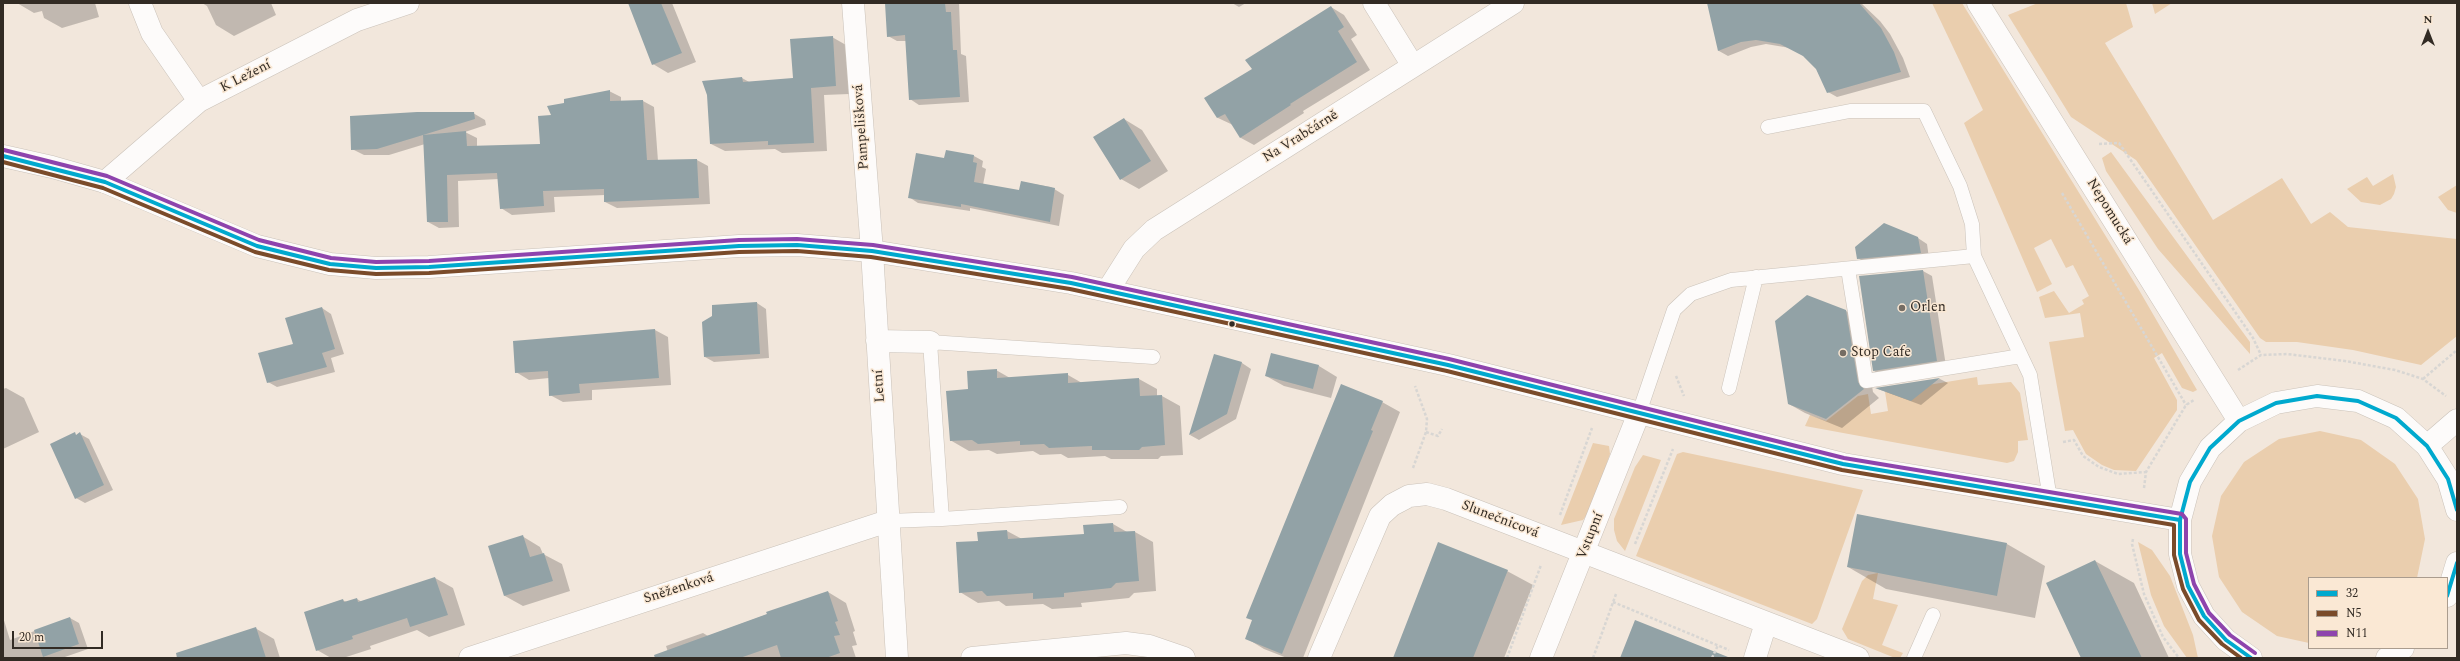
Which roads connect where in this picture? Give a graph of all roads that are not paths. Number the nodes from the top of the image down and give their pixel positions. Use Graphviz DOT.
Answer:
graph roads {
  1 [pos="140,3"];
  2 [pos="408,3"];
  3 [pos="853,3"];
  4 [pos="1374,3"];
  5 [pos="1513,3"];
  6 [pos="1978,3"];
  7 [pos="1413,66"];
  8 [pos="199,101"];
  9 [pos="1768,127"];
  10 [pos="3,156"];
  11 [pos="105,182"];
  12 [pos="872,251"];
  13 [pos="1974,256"];
  14 [pos="1848,269"];
  15 [pos="1756,277"];
  16 [pos="1108,290"];
  17 [pos="877,341"];
  18 [pos="930,342"];
  19 [pos="2021,356"];
  20 [pos="1153,357"];
  21 [pos="1728,388"];
  22 [pos="1639,413"];
  23 [pos="2457,420"];
  24 [pos="2239,421"];
  25 [pos="2427,446"];
  26 [pos="2050,499"];
  27 [pos="1120,507"];
  28 [pos="2457,510"];
  29 [pos="942,519"];
  30 [pos="2180,520"];
  31 [pos="888,521"];
  32 [pos="1585,553"];
  33 [pos="2457,563"];
  34 [pos="2448,593"];
  35 [pos="1933,615"];
  36 [pos="1766,623"];
  37 [pos="470,658"];
  38 [pos="897,658"];
  39 [pos="972,658"];
  40 [pos="1184,658"];
  41 [pos="1319,658"];
  42 [pos="1541,658"];
  43 [pos="1755,658"];
  44 [pos="1858,658"];
  45 [pos="1914,658"];
  46 [pos="2251,658"];
  1 -- 8 [label="street"];
  2 -- 8 [label="street, K Ležení"];
  3 -- 12 [label="street, Pampelišková"];
  4 -- 7 [label="street"];
  5 -- 7 [label="street, Na Vrabčárně"];
  6 -- 24 [label="street, Nepomucká"];
  7 -- 16 [label="street, Na Vrabčárně"];
  8 -- 11 [label="street, K Ležení"];
  9 -- 13 [label="lane"];
  10 -- 11 [label="street"];
  11 -- 12 [label="street"];
  12 -- 16 [label="street"];
  12 -- 17 [label="street, Letní"];
  13 -- 14 [label="lane"];
  13 -- 19 [label="lane"];
  14 -- 15 [label="lane"];
  14 -- 19 [label="lane"];
  15 -- 21 [label="lane"];
  15 -- 22 [label="lane"];
  16 -- 22 [label="street"];
  17 -- 18 [label="street"];
  17 -- 31 [label="street, Letní"];
  18 -- 20 [label="lane"];
  18 -- 29 [label="lane"];
  19 -- 26 [label="lane"];
  22 -- 26 [label="street"];
  22 -- 32 [label="street, Vstupní"];
  23 -- 25 [label="street"];
  24 -- 25 [label="street"];
  24 -- 30 [label="street"];
  25 -- 28 [label="street"];
  26 -- 30 [label="street"];
  27 -- 29 [label="lane"];
  29 -- 31 [label="lane"];
  30 -- 46 [label="street"];
  31 -- 37 [label="street, Sněženková"];
  31 -- 38 [label="street, Letní"];
  32 -- 36 [label="street, Slunečnicová"];
  32 -- 41 [label="street, Slunečnicová"];
  32 -- 42 [label="street, Vstupní"];
  33 -- 34 [label="street"];
  35 -- 45 [label="lane"];
  36 -- 43 [label="street"];
  36 -- 44 [label="street, Slunečnicová"];
  39 -- 40 [label="street"];
}
